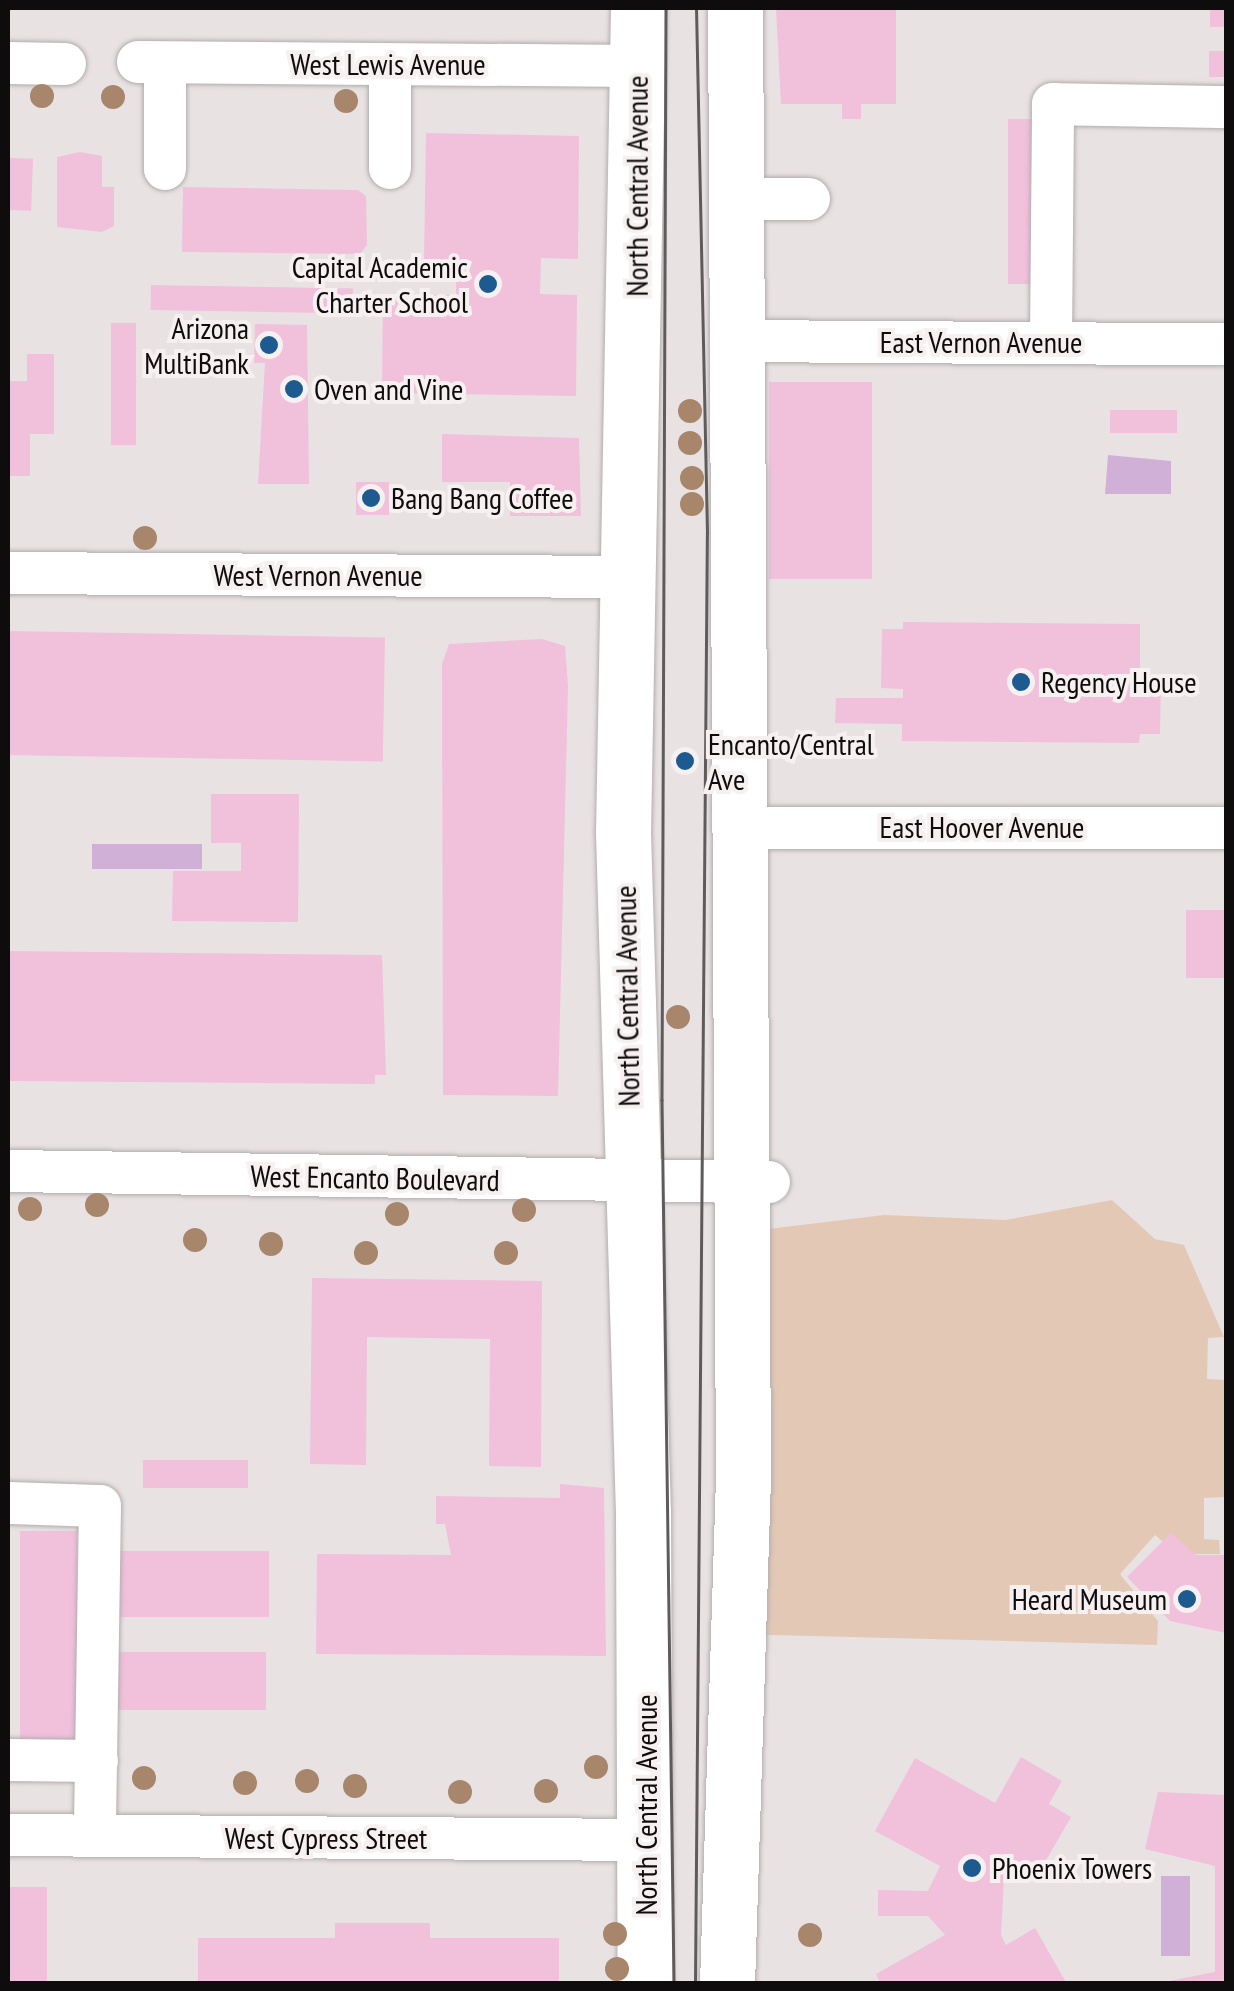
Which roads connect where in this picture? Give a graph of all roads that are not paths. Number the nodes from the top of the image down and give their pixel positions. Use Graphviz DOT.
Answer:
graph roads {
  1 [pos="638,8"];
  2 [pos="734,8"];
  3 [pos="8,64"];
  4 [pos="65,64"];
  5 [pos="390,65"];
  6 [pos="638,66"];
  7 [pos="1226,107"];
  8 [pos="390,168"];
  9 [pos="165,169"];
  10 [pos="735,199"];
  11 [pos="809,200"];
  12 [pos="736,341"];
  13 [pos="1051,342"];
  14 [pos="1226,344"];
  15 [pos="8,573"];
  16 [pos="628,577"];
  17 [pos="738,828"];
  18 [pos="1226,828"];
  19 [pos="8,1172"];
  20 [pos="632,1181"];
  21 [pos="756,1182"];
  22 [pos="8,1503"];
  23 [pos="8,1760"];
  24 [pos="97,1762"];
  25 [pos="8,1835"];
  26 [pos="95,1836"];
  27 [pos="645,1840"];
  28 [pos="645,1984"];
  29 [pos="727,1984"];
  1 -- 6 [label="main road, North Central Avenue"];
  2 -- 10 [label="main road"];
  3 -- 4 [label="street"];
  5 -- 6 [label="street, West Lewis Avenue"];
  5 -- 8 [label="street"];
  5 -- 9 [label="street, West Lewis Avenue"];
  6 -- 16 [label="main road, North Central Avenue"];
  7 -- 13 [label="street"];
  10 -- 11 [label="street"];
  10 -- 12 [label="main road"];
  12 -- 13 [label="street, East Vernon Avenue"];
  12 -- 17 [label="main road"];
  13 -- 14 [label="street, East Vernon Avenue"];
  15 -- 16 [label="street, West Vernon Avenue"];
  16 -- 20 [label="main road, North Central Avenue"];
  17 -- 18 [label="street, East Hoover Avenue"];
  17 -- 21 [label="main road"];
  19 -- 20 [label="street, West Encanto Boulevard"];
  20 -- 21 [label="street, West Encanto Boulevard"];
  20 -- 27 [label="main road, North Central Avenue"];
  21 -- 29 [label="main road"];
  22 -- 24 [label="street"];
  23 -- 24 [label="street"];
  24 -- 26 [label="street"];
  25 -- 26 [label="street, West Cypress Street"];
  26 -- 27 [label="street, West Cypress Street"];
  27 -- 28 [label="main road, North Central Avenue"];
}
